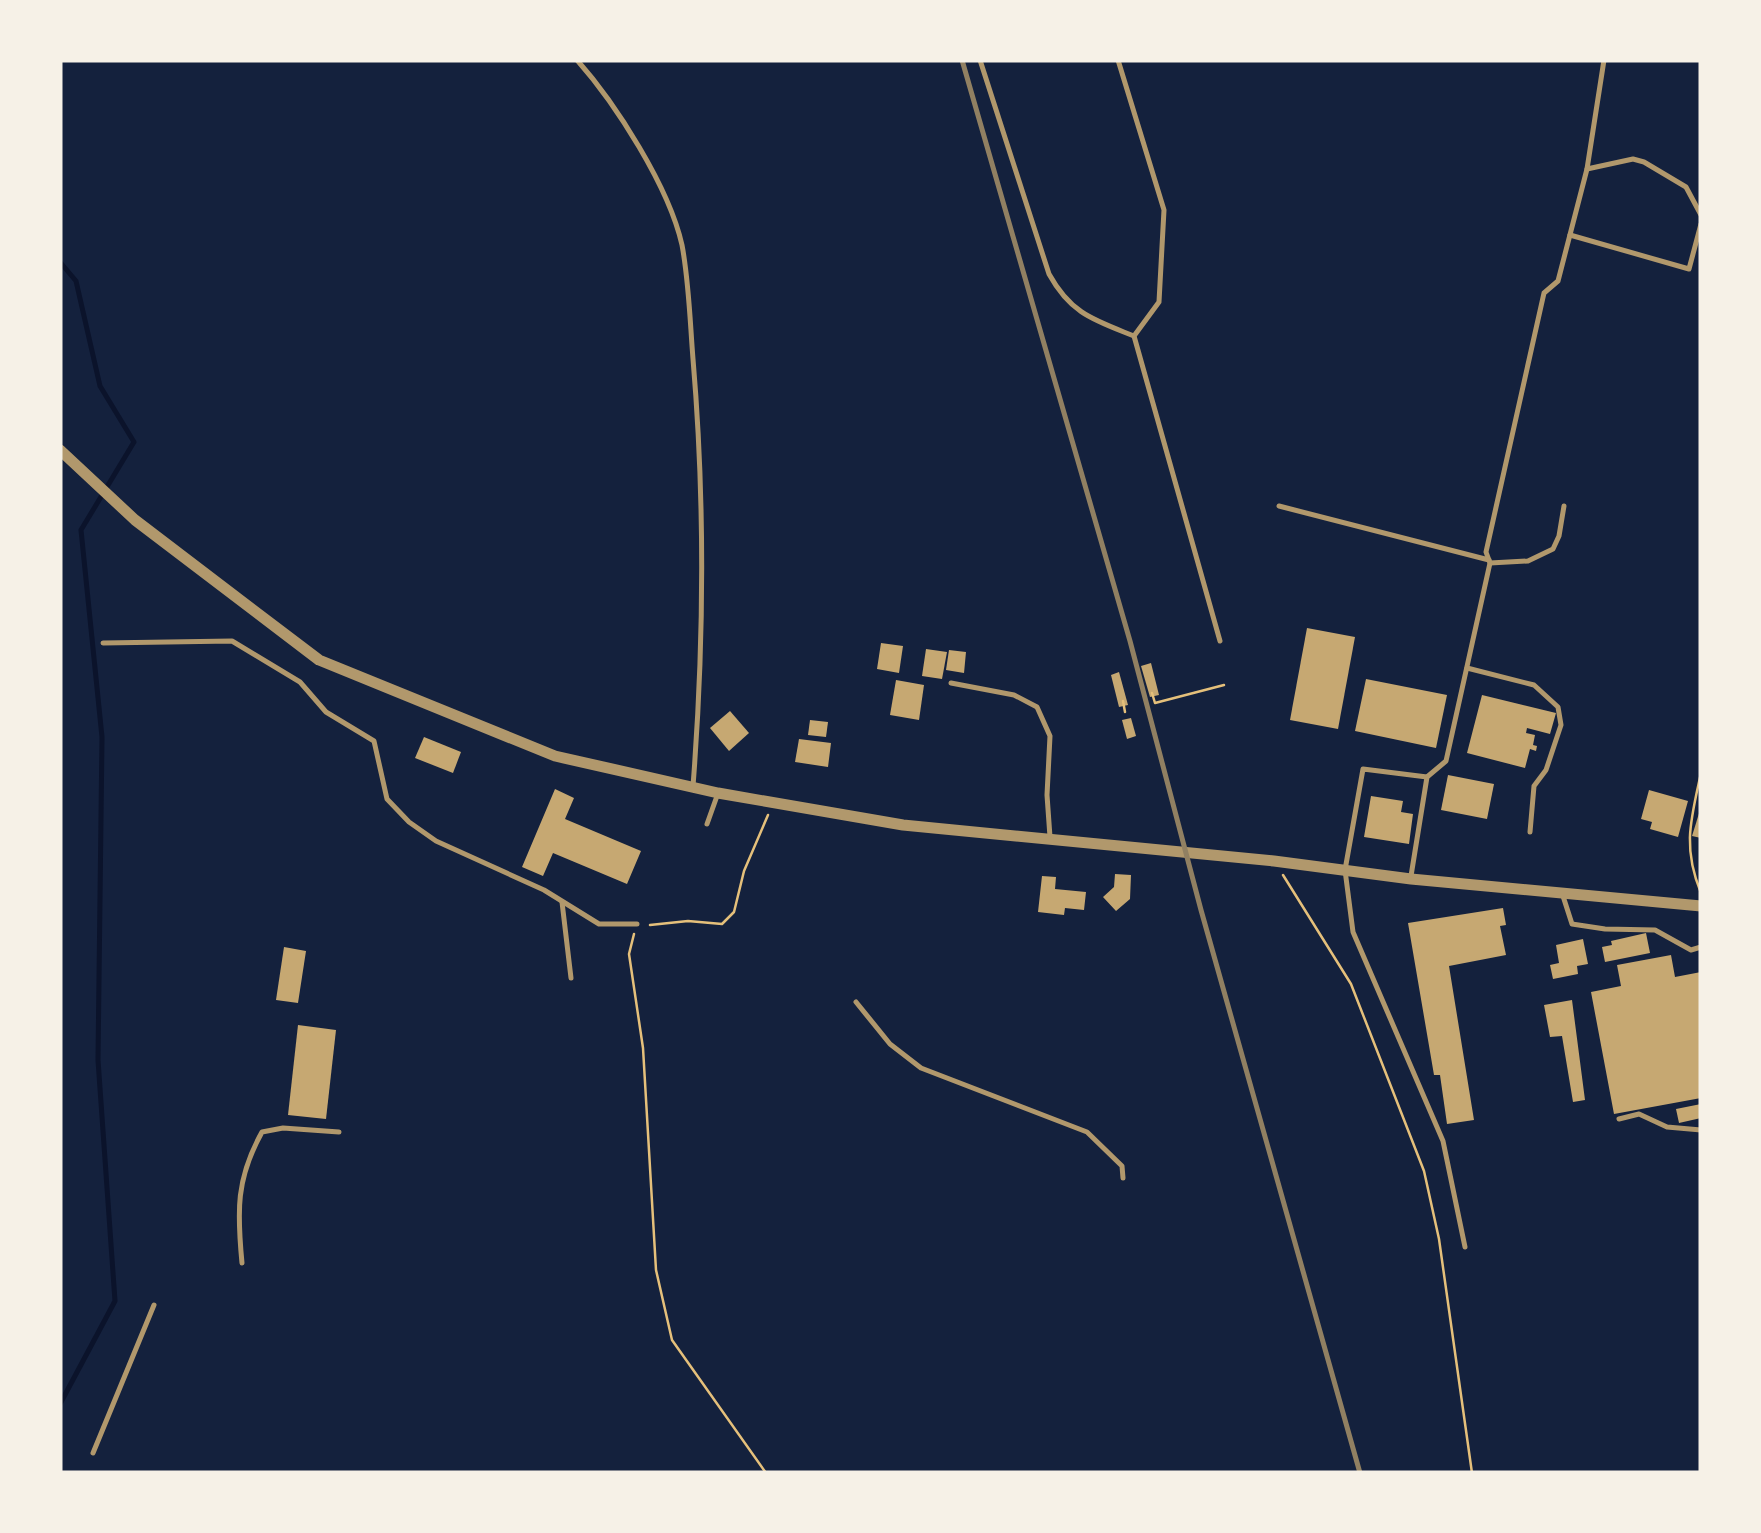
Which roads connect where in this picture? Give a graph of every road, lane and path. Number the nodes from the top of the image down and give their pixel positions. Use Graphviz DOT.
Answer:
graph roads {
  1 [pos="577,60"];
  2 [pos="980,60"];
  3 [pos="1118,60"];
  4 [pos="1604,60"];
  5 [pos="1587,169"];
  6 [pos="1701,215"];
  7 [pos="1701,224"];
  8 [pos="1570,235"];
  9 [pos="1134,336"];
  10 [pos="60,450"];
  11 [pos="1279,506"];
  12 [pos="1564,506"];
  13 [pos="1490,562"];
  14 [pos="1220,641"];
  15 [pos="104,643"];
  16 [pos="1467,668"];
  17 [pos="950,683"];
  18 [pos="1224,685"];
  19 [pos="1152,693"];
  20 [pos="1123,701"];
  21 [pos="1125,712"];
  22 [pos="1701,773"];
  23 [pos="1427,778"];
  24 [pos="693,786"];
  25 [pos="718,793"];
  26 [pos="773,803"];
  27 [pos="707,824"];
  28 [pos="1530,832"];
  29 [pos="1050,840"];
  30 [pos="1274,861"];
  31 [pos="1345,870"];
  32 [pos="1410,879"];
  33 [pos="1562,893"];
  34 [pos="1701,893"];
  35 [pos="562,902"];
  36 [pos="1701,906"];
  37 [pos="637,924"];
  38 [pos="1701,948"];
  39 [pos="571,978"];
  40 [pos="856,1002"];
  41 [pos="1619,1120"];
  42 [pos="1701,1130"];
  43 [pos="340,1132"];
  44 [pos="1123,1178"];
  45 [pos="1465,1247"];
  46 [pos="242,1264"];
  47 [pos="154,1305"];
  48 [pos="93,1453"];
  49 [pos="766,1473"];
  50 [pos="1472,1473"];
  1 -- 24 [label="lane"];
  2 -- 9 [label="lane"];
  3 -- 9 [label="lane"];
  4 -- 5 [label="lane"];
  5 -- 6 [label="lane"];
  5 -- 8 [label="lane"];
  7 -- 8 [label="lane"];
  8 -- 13 [label="lane"];
  9 -- 14 [label="lane"];
  10 -- 24 [label="street"];
  11 -- 13 [label="lane"];
  12 -- 13 [label="lane"];
  13 -- 16 [label="lane"];
  15 -- 35 [label="lane"];
  16 -- 23 [label="lane"];
  16 -- 28 [label="lane"];
  17 -- 29 [label="lane"];
  18 -- 19 [label="path"];
  20 -- 21 [label="path"];
  22 -- 34 [label="path"];
  23 -- 31 [label="lane"];
  23 -- 32 [label="lane"];
  24 -- 25 [label="street"];
  25 -- 26 [label="street"];
  25 -- 27 [label="lane"];
  26 -- 29 [label="street"];
  26 -- 37 [label="path"];
  29 -- 30 [label="street"];
  30 -- 31 [label="street"];
  30 -- 50 [label="path"];
  31 -- 32 [label="street"];
  31 -- 45 [label="lane"];
  32 -- 33 [label="street"];
  33 -- 36 [label="street"];
  33 -- 38 [label="lane"];
  35 -- 37 [label="lane"];
  35 -- 39 [label="lane"];
  37 -- 49 [label="path"];
  40 -- 44 [label="lane"];
  41 -- 42 [label="lane"];
  43 -- 46 [label="lane"];
  47 -- 48 [label="lane"];
}
